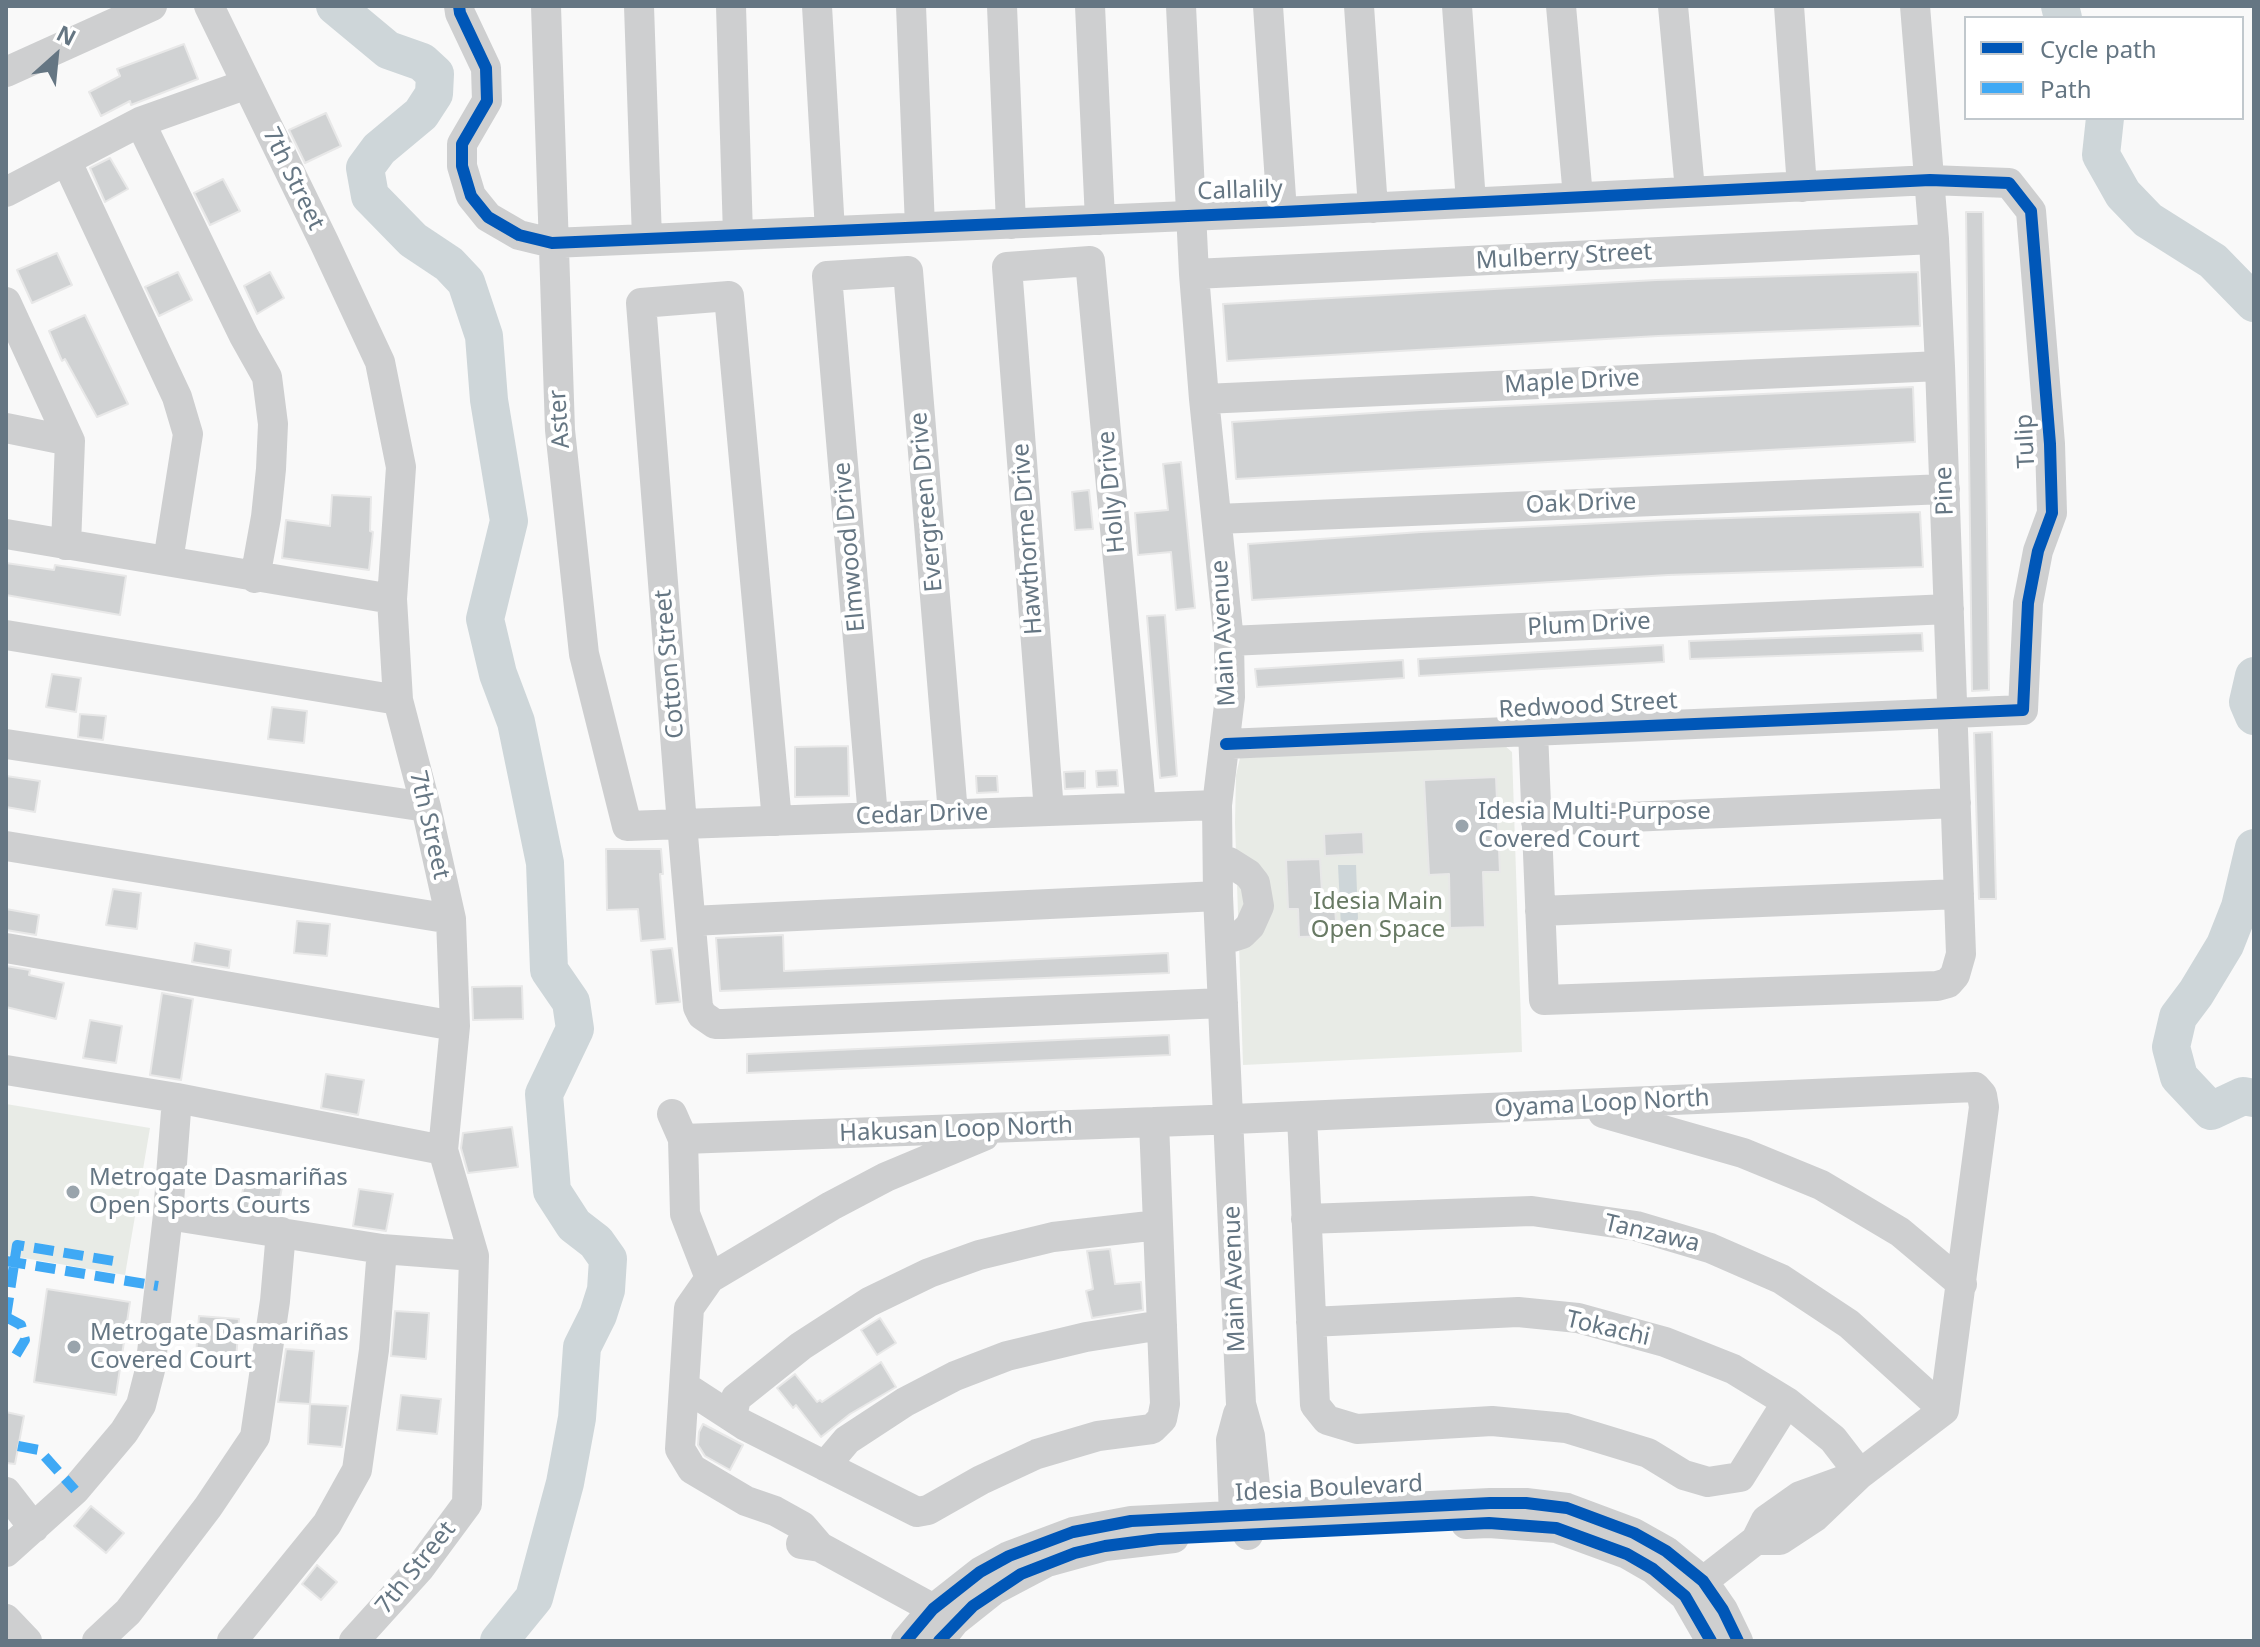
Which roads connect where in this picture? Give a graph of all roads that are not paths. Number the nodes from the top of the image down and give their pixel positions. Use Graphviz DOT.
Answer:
graph roads {
  1 [pos="152,6"];
  2 [pos="209,6"];
  3 [pos="459,6"];
  4 [pos="546,6"];
  5 [pos="639,6"];
  6 [pos="731,6"];
  7 [pos="817,6"];
  8 [pos="911,6"];
  9 [pos="1002,6"];
  10 [pos="1090,6"];
  11 [pos="1181,6"];
  12 [pos="1268,6"];
  13 [pos="1359,6"];
  14 [pos="1457,6"];
  15 [pos="1561,6"];
  16 [pos="1673,6"];
  17 [pos="1789,6"];
  18 [pos="1915,6"];
  19 [pos="6,72"];
  20 [pos="247,84"];
  21 [pos="140,122"];
  22 [pos="67,162"];
  23 [pos="1930,180"];
  24 [pos="1802,187"];
  25 [pos="1690,190"];
  26 [pos="6,192"];
  27 [pos="1578,197"];
  28 [pos="1471,202"];
  29 [pos="1373,208"];
  30 [pos="1282,212"];
  31 [pos="1190,216"];
  32 [pos="1100,220"];
  33 [pos="1011,224"];
  34 [pos="920,227"];
  35 [pos="830,231"];
  36 [pos="738,235"];
  37 [pos="647,239"];
  38 [pos="1934,239"];
  39 [pos="552,243"];
  40 [pos="1007,267"];
  41 [pos="1194,274"];
  42 [pos="827,276"];
  43 [pos="6,302"];
  44 [pos="1940,366"];
  45 [pos="1204,399"];
  46 [pos="6,428"];
  47 [pos="70,441"];
  48 [pos="1945,489"];
  49 [pos="1217,519"];
  50 [pos="6,534"];
  51 [pos="66,545"];
  52 [pos="168,561"];
  53 [pos="255,578"];
  54 [pos="392,599"];
  55 [pos="1949,609"];
  56 [pos="6,635"];
  57 [pos="1229,641"];
  58 [pos="398,700"];
  59 [pos="1953,712"];
  60 [pos="1533,731"];
  61 [pos="6,744"];
  62 [pos="1226,744"];
  63 [pos="1956,803"];
  64 [pos="1217,805"];
  65 [pos="426,807"];
  66 [pos="1141,807"];
  67 [pos="1049,811"];
  68 [pos="953,814"];
  69 [pos="873,817"];
  70 [pos="777,821"];
  71 [pos="1536,821"];
  72 [pos="682,824"];
  73 [pos="627,826"];
  74 [pos="6,846"];
  75 [pos="1218,861"];
  76 [pos="1959,894"];
  77 [pos="1218,896"];
  78 [pos="1540,911"];
  79 [pos="451,919"];
  80 [pos="691,921"];
  81 [pos="1220,941"];
  82 [pos="6,948"];
  83 [pos="1223,1003"];
  84 [pos="455,1026"];
  85 [pos="6,1070"];
  86 [pos="177,1098"];
  87 [pos="1574,1105"];
  88 [pos="1302,1116"];
  89 [pos="1228,1119"];
  90 [pos="1154,1122"];
  91 [pos="1001,1129"];
  92 [pos="443,1150"];
  93 [pos="168,1215"];
  94 [pos="1306,1219"];
  95 [pos="1158,1225"];
  96 [pos="281,1232"];
  97 [pos="382,1249"];
  98 [pos="474,1256"];
  99 [pos="710,1278"];
  100 [pos="1962,1284"];
  101 [pos="1311,1322"];
  102 [pos="1162,1325"];
  103 [pos="684,1386"];
  104 [pos="1787,1402"];
  105 [pos="1944,1410"];
  106 [pos="732,1417"];
  107 [pos="825,1466"];
  108 [pos="1860,1474"];
  109 [pos="6,1492"];
  110 [pos="1247,1522"];
  111 [pos="34,1528"];
  112 [pos="6,1552"];
  113 [pos="1694,1589"];
  114 [pos="6,1619"];
  115 [pos="942,1624"];
  116 [pos="27,1641"];
  117 [pos="97,1641"];
  118 [pos="232,1641"];
  119 [pos="354,1641"];
  120 [pos="906,1641"];
  121 [pos="1711,1641"];
  122 [pos="1738,1641"];
  1 -- 19 [label="street"];
  2 -- 20 [label="street, 7th Street"];
  3 -- 39 [label="street, Callalily"];
  4 -- 39 [label="street, Aster"];
  5 -- 37 [label="street"];
  6 -- 36 [label="street"];
  7 -- 35 [label="street"];
  8 -- 34 [label="street"];
  9 -- 33 [label="street"];
  10 -- 32 [label="street"];
  11 -- 31 [label="street, Main Avenue"];
  12 -- 30 [label="street"];
  13 -- 29 [label="street"];
  14 -- 28 [label="street"];
  15 -- 27 [label="street"];
  16 -- 25 [label="street"];
  17 -- 24 [label="street"];
  18 -- 23 [label="street, Pine"];
  20 -- 21 [label="street"];
  20 -- 54 [label="street, 7th Street"];
  21 -- 22 [label="street"];
  21 -- 53 [label="street"];
  22 -- 26 [label="street"];
  22 -- 52 [label="street"];
  23 -- 24 [label="street, Callalily"];
  23 -- 38 [label="street, Pine"];
  23 -- 59 [label="street, Tulip"];
  24 -- 25 [label="street, Callalily"];
  25 -- 27 [label="street, Callalily"];
  27 -- 28 [label="street, Callalily"];
  28 -- 29 [label="street, Callalily"];
  29 -- 30 [label="street, Callalily"];
  30 -- 31 [label="street, Callalily"];
  31 -- 32 [label="street, Callalily"];
  31 -- 41 [label="street, Main Avenue"];
  32 -- 33 [label="street, Callalily"];
  33 -- 34 [label="street, Callalily"];
  34 -- 35 [label="street, Callalily"];
  35 -- 36 [label="street, Callalily"];
  36 -- 37 [label="street, Callalily"];
  37 -- 39 [label="street, Callalily"];
  38 -- 41 [label="street, Mulberry Street"];
  38 -- 44 [label="street, Pine"];
  39 -- 73 [label="street, Aster"];
  40 -- 66 [label="street, Holly Drive"];
  40 -- 67 [label="street, Hawthorne Drive"];
  41 -- 45 [label="street, Main Avenue"];
  42 -- 68 [label="street, Evergreen Drive"];
  42 -- 69 [label="street, Elmwood Drive"];
  43 -- 47 [label="street"];
  44 -- 45 [label="street, Maple Drive"];
  44 -- 48 [label="street, Pine"];
  45 -- 49 [label="street, Main Avenue"];
  46 -- 47 [label="street"];
  47 -- 51 [label="street"];
  48 -- 49 [label="street, Oak Drive"];
  48 -- 55 [label="street, Pine"];
  49 -- 57 [label="street, Main Avenue"];
  50 -- 51 [label="street"];
  51 -- 52 [label="street"];
  52 -- 53 [label="street"];
  53 -- 54 [label="street"];
  54 -- 58 [label="street, 7th Street"];
  55 -- 57 [label="street, Plum Drive"];
  55 -- 59 [label="street, Pine"];
  56 -- 58 [label="street"];
  57 -- 62 [label="street, Main Avenue"];
  58 -- 65 [label="street, 7th Street"];
  59 -- 60 [label="street, Redwood Street"];
  59 -- 63 [label="street, Pine"];
  60 -- 62 [label="street, Redwood Street"];
  60 -- 71 [label="street"];
  61 -- 65 [label="street"];
  62 -- 64 [label="street, Main Avenue"];
  63 -- 71 [label="street"];
  63 -- 76 [label="street, Pine"];
  64 -- 66 [label="street, Cedar Drive"];
  64 -- 75 [label="street, Main Avenue"];
  65 -- 79 [label="street, 7th Street"];
  66 -- 67 [label="street, Cedar Drive"];
  67 -- 68 [label="street, Cedar Drive"];
  68 -- 69 [label="street, Cedar Drive"];
  69 -- 70 [label="street, Cedar Drive"];
  70 -- 72 [label="street, Cedar Drive"];
  70 -- 72 [label="street, Cotton Street"];
  71 -- 78 [label="street"];
  72 -- 73 [label="street, Cedar Drive"];
  72 -- 80 [label="street, Cotton Street"];
  74 -- 79 [label="street"];
  75 -- 77 [label="street, Main Avenue"];
  75 -- 81 [label="street"];
  76 -- 78 [label="street"];
  76 -- 78 [label="street, Pine"];
  77 -- 80 [label="street"];
  77 -- 81 [label="street, Main Avenue"];
  79 -- 84 [label="street, 7th Street"];
  80 -- 83 [label="street, Cotton Street"];
  81 -- 83 [label="street, Main Avenue"];
  82 -- 84 [label="street"];
  83 -- 89 [label="street, Main Avenue"];
  84 -- 92 [label="street, 7th Street"];
  85 -- 86 [label="street"];
  86 -- 92 [label="street"];
  86 -- 93 [label="street"];
  87 -- 88 [label="street, Oyama Loop North"];
  87 -- 100 [label="street"];
  87 -- 100 [label="street, Oyama Loop North"];
  88 -- 89 [label="street, Oyama Loop North"];
  88 -- 94 [label="street"];
  89 -- 90 [label="street, Hakusan Loop North"];
  89 -- 110 [label="street, Main Avenue"];
  90 -- 91 [label="street, Hakusan Loop North"];
  90 -- 95 [label="street"];
  91 -- 99 [label="street"];
  91 -- 99 [label="street, Hakusan Loop North"];
  92 -- 98 [label="street, 7th Street"];
  93 -- 96 [label="street"];
  93 -- 111 [label="street"];
  94 -- 101 [label="street"];
  94 -- 105 [label="street, Tanzawa"];
  95 -- 102 [label="street"];
  95 -- 106 [label="street"];
  96 -- 97 [label="street"];
  96 -- 117 [label="street"];
  97 -- 98 [label="street"];
  97 -- 118 [label="street"];
  98 -- 119 [label="street, 7th Street"];
  99 -- 103 [label="street"];
  100 -- 105 [label="street"];
  101 -- 104 [label="street, Tokachi"];
  101 -- 104 [label="street"];
  102 -- 107 [label="street"];
  102 -- 107 [label="street"];
  103 -- 106 [label="street"];
  103 -- 115 [label="street"];
  104 -- 108 [label="street, Tokachi"];
  105 -- 108 [label="street"];
  106 -- 107 [label="street"];
  108 -- 113 [label="street"];
  109 -- 111 [label="street"];
  110 -- 113 [label="street, Idesia Boulevard"];
  110 -- 115 [label="street, Idesia Boulevard"];
  111 -- 112 [label="street"];
  113 -- 121 [label="street, Idesia Boulevard"];
  113 -- 122 [label="street, Idesia Boulevard"];
  114 -- 116 [label="street"];
  115 -- 120 [label="street, Idesia Boulevard"];
}
